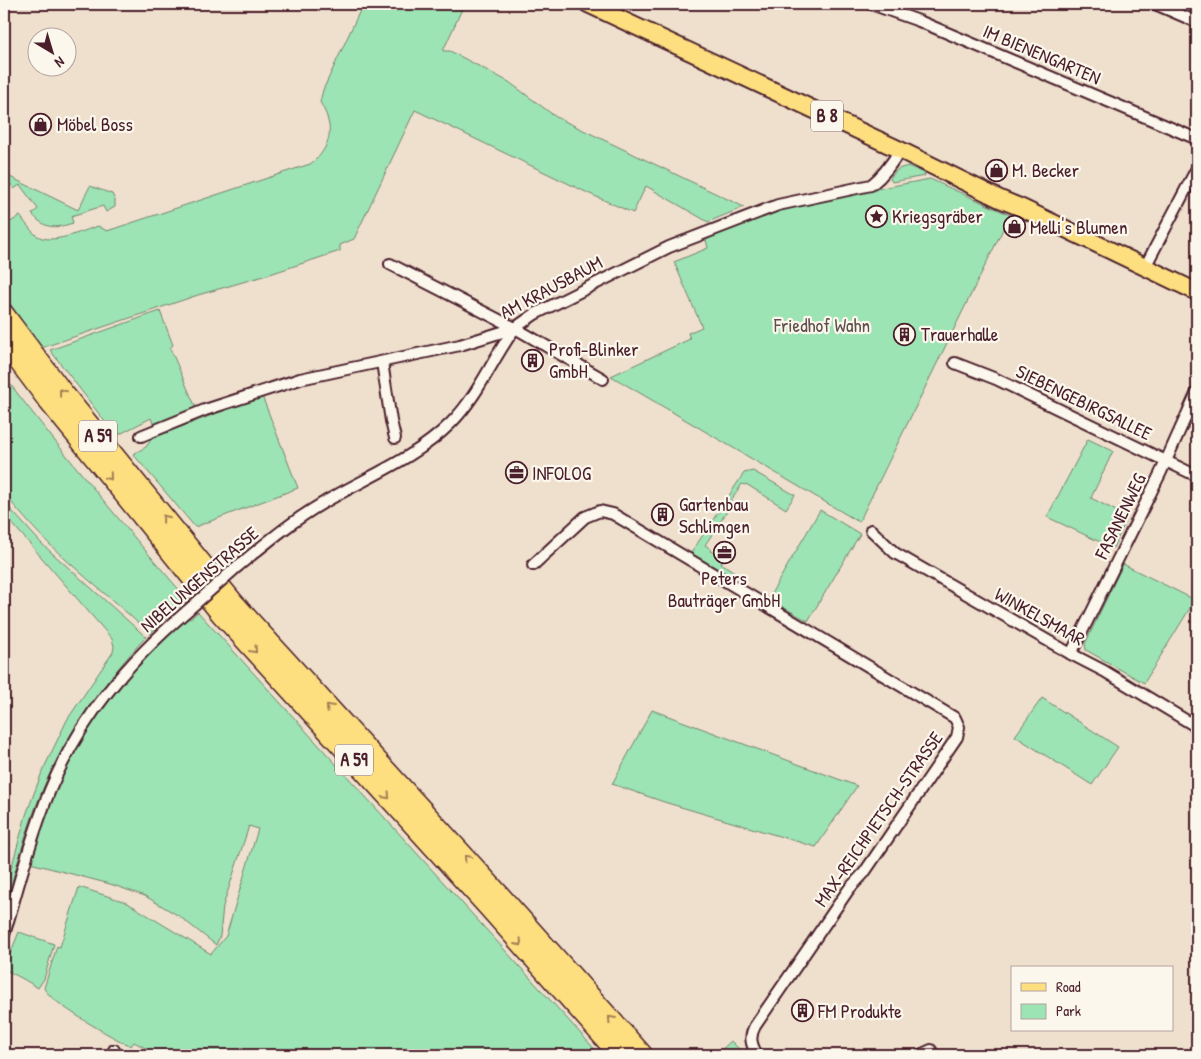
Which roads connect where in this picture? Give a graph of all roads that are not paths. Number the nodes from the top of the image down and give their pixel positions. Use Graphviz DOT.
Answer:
graph roads {
  1 [pos="588,4"];
  2 [pos="871,4"];
  3 [pos="1155,4"];
  4 [pos="1197,22"];
  5 [pos="1197,139"];
  6 [pos="900,150"];
  7 [pos="1197,168"];
  8 [pos="390,264"];
  9 [pos="1145,267"];
  10 [pos="1197,292"];
  11 [pos="4,314"];
  12 [pos="515,328"];
  13 [pos="4,342"];
  14 [pos="382,362"];
  15 [pos="955,362"];
  16 [pos="603,379"];
  17 [pos="1197,392"];
  18 [pos="140,436"];
  19 [pos="396,438"];
  20 [pos="1165,461"];
  21 [pos="1197,476"];
  22 [pos="871,530"];
  23 [pos="533,565"];
  24 [pos="1071,654"];
  25 [pos="1197,727"];
  26 [pos="4,935"];
  27 [pos="931,1050"];
  28 [pos="619,1055"];
  29 [pos="643,1055"];
  30 [pos="757,1055"];
  31 [pos="920,1055"];
  1 -- 6 [label="main road, B 8"];
  2 -- 5 [label="street, IM BIENENGARTEN"];
  3 -- 4 [label="street"];
  6 -- 9 [label="main road, B 8"];
  6 -- 12 [label="street, AM KRAUSBAUM"];
  7 -- 9 [label="street"];
  8 -- 12 [label="street"];
  9 -- 10 [label="main road, B 8"];
  29 -- 11 [label="highway, A 59, one-way"];
  12 -- 14 [label="street, AM KRAUSBAUM"];
  12 -- 16 [label="street"];
  12 -- 26 [label="street, NIBELUNGENSTRASSE, bridge"];
  13 -- 28 [label="highway, A 59, one-way"];
  14 -- 18 [label="street, AM KRAUSBAUM"];
  14 -- 19 [label="street"];
  15 -- 20 [label="street, SIEBENGEBIRGSALLEE"];
  17 -- 20 [label="street, FASANENWEG"];
  20 -- 21 [label="street, SIEBENGEBIRGSALLEE"];
  20 -- 24 [label="street, FASANENWEG"];
  22 -- 24 [label="street, WINKELSMAAR"];
  23 -- 30 [label="street, MAX-REICHPIETSCH-STRASSE"];
  24 -- 25 [label="street, WINKELSMAAR"];
  27 -- 31 [label="street"];
}
